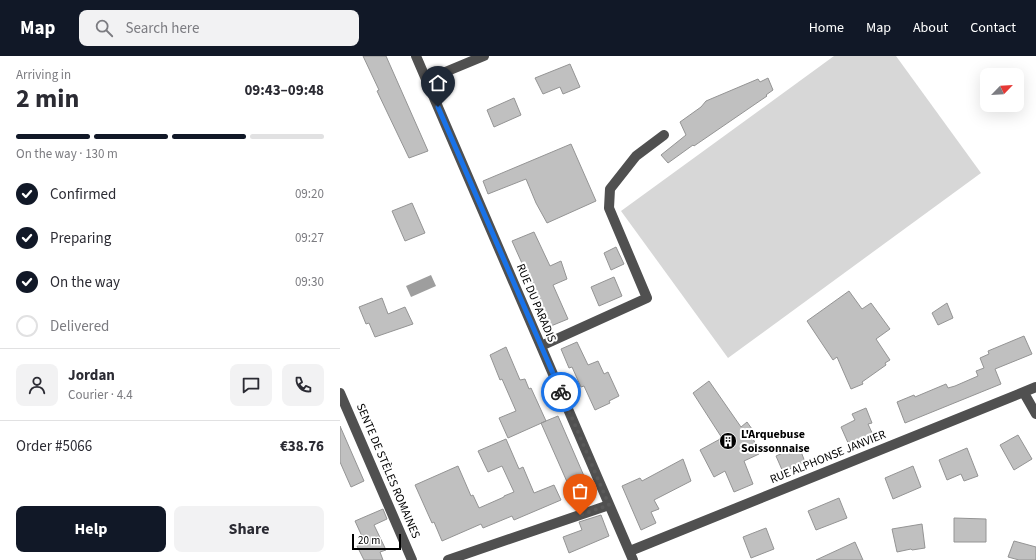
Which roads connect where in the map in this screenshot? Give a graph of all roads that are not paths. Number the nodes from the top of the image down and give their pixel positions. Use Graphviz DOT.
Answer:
graph roads {
  1 [pos="416,56"];
  2 [pos="484,56"];
  3 [pos="426,80"];
  4 [pos="664,135"];
  5 [pos="541,346"];
  6 [pos="1036,387"];
  7 [pos="340,393"];
  8 [pos="1024,393"];
  9 [pos="1036,414"];
  10 [pos="609,505"];
  11 [pos="632,556"];
  12 [pos="412,560"];
  13 [pos="448,560"];
  1 -- 3 [label="street, RUE DU PARADIS"];
  2 -- 3 [label="street"];
  3 -- 5 [label="street, RUE DU PARADIS"];
  4 -- 5 [label="street"];
  5 -- 10 [label="street, RUE DU PARADIS"];
  6 -- 8 [label="street, RUE ALPHONSE JANVIER"];
  7 -- 12 [label="street, SENTE DE STÈLES ROMAINES"];
  8 -- 9 [label="street"];
  8 -- 11 [label="street, RUE ALPHONSE JANVIER"];
  10 -- 11 [label="street, RUE DU PARADIS"];
  10 -- 13 [label="street"];
}
